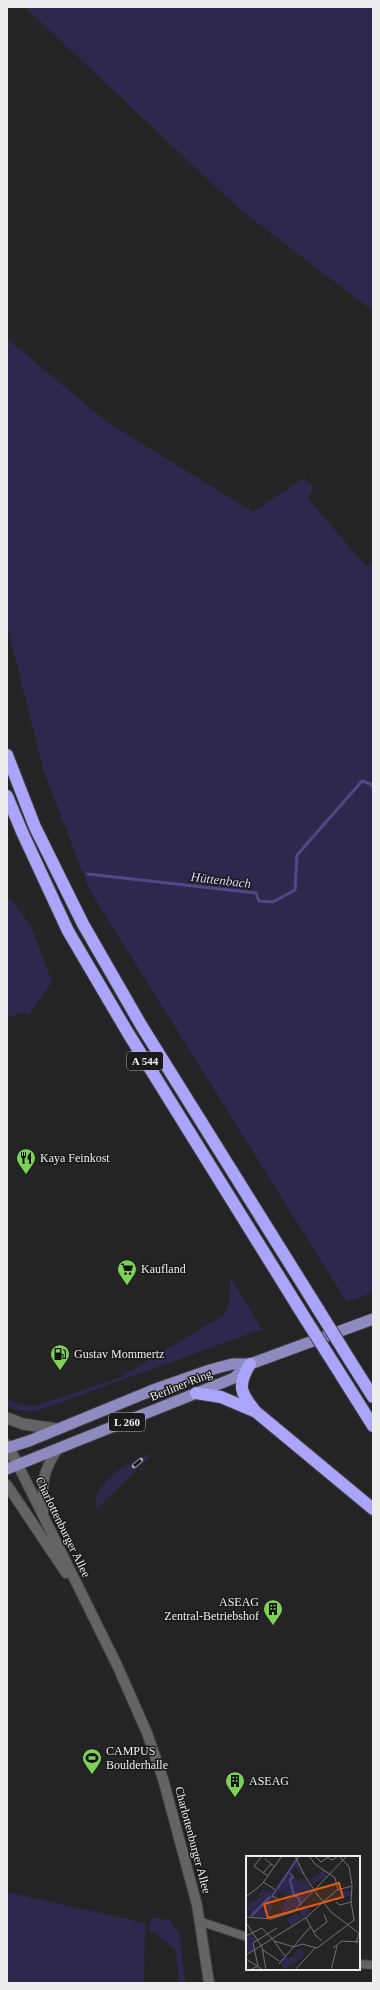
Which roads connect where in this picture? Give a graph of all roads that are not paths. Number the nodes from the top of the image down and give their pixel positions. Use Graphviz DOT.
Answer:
graph roads {
  1 [pos="7,755"];
  2 [pos="7,796"];
  3 [pos="373,1319"];
  4 [pos="250,1364"];
  5 [pos="196,1394"];
  6 [pos="373,1397"];
  7 [pos="255,1411"];
  8 [pos="7,1418"];
  9 [pos="373,1426"];
  10 [pos="57,1429"];
  11 [pos="8,1447"];
  12 [pos="57,1450"];
  13 [pos="18,1465"];
  14 [pos="7,1469"];
  15 [pos="7,1485"];
  16 [pos="7,1501"];
  17 [pos="21,1507"];
  18 [pos="373,1510"];
  19 [pos="43,1514"];
  20 [pos="84,1599"];
  21 [pos="200,1921"];
  22 [pos="246,1937"];
  23 [pos="360,1964"];
  24 [pos="373,1965"];
  25 [pos="209,1983"];
  1 -- 6 [label="highway, A 544, bridge"];
  2 -- 9 [label="highway, A 544, bridge"];
  3 -- 4 [label="main road, Berliner Ring / L 260"];
  4 -- 5 [label="main road, Berliner Ring / L 260"];
  4 -- 7 [label="highway"];
  4 -- 10 [label="main road, Berliner Ring / L 260"];
  5 -- 7 [label="highway"];
  5 -- 12 [label="main road, Berliner Ring / L 260"];
  7 -- 18 [label="highway"];
  8 -- 10 [label="main road"];
  10 -- 11 [label="main road, Berliner Ring / L 260"];
  11 -- 13 [label="main road"];
  12 -- 13 [label="main road, Berliner Ring / L 260"];
  12 -- 19 [label="street"];
  13 -- 14 [label="main road, Berliner Ring / L 260"];
  13 -- 19 [label="street, Charlottenburger Allee"];
  15 -- 17 [label="street, Charlottenburger Allee"];
  16 -- 17 [label="street"];
  17 -- 20 [label="street, Charlottenburger Allee"];
  19 -- 20 [label="street, Charlottenburger Allee"];
  20 -- 21 [label="street, Charlottenburger Allee"];
  21 -- 22 [label="street"];
  21 -- 25 [label="street, Charlottenburger Allee"];
  23 -- 24 [label="street"];
}
